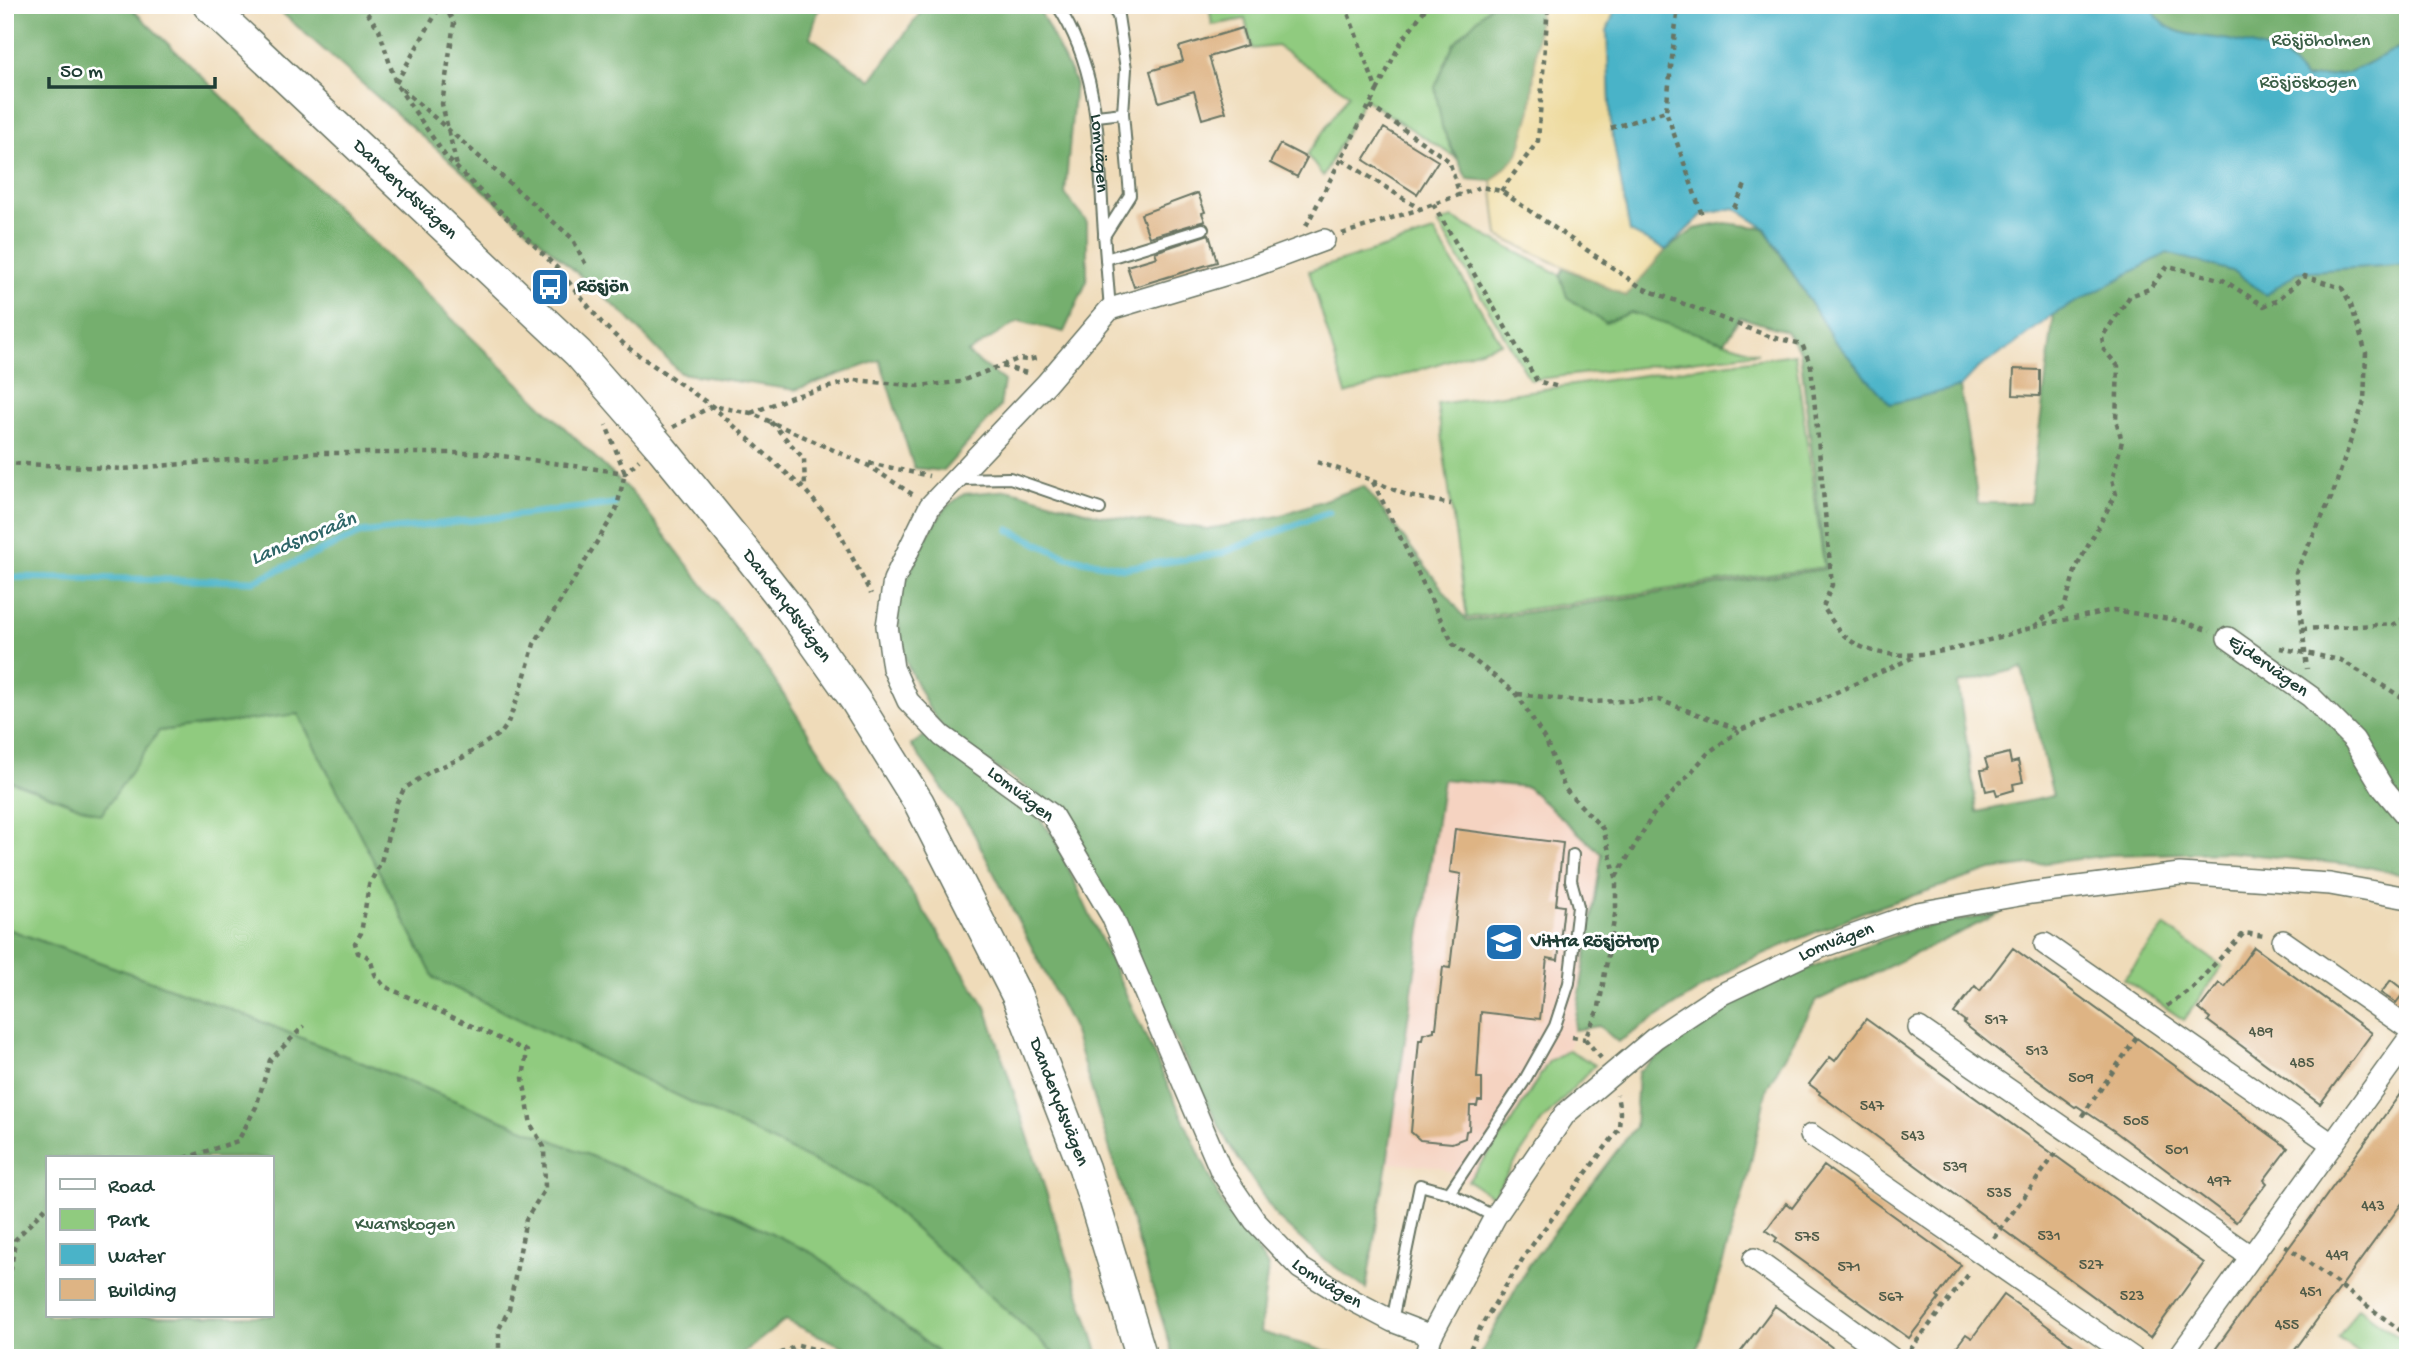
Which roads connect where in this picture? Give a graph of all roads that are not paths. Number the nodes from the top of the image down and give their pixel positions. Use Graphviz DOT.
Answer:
graph roads {
  1 [pos="208,5"];
  2 [pos="1057,5"];
  3 [pos="1110,5"];
  4 [pos="1123,113"];
  5 [pos="1097,117"];
  6 [pos="1203,229"];
  7 [pos="1104,236"];
  8 [pos="1324,240"];
  9 [pos="1106,259"];
  10 [pos="1110,309"];
  11 [pos="955,479"];
  12 [pos="1100,509"];
  13 [pos="2228,638"];
  14 [pos="2408,818"];
  15 [pos="1573,855"];
  16 [pos="2408,898"];
  17 [pos="2283,941"];
  18 [pos="2045,944"];
  19 [pos="1919,1028"];
  20 [pos="2408,1028"];
  21 [pos="2404,1053"];
  22 [pos="1811,1135"];
  23 [pos="2332,1144"];
  24 [pos="1449,1193"];
  25 [pos="1495,1217"];
  26 [pos="2250,1256"];
  27 [pos="1754,1259"];
  28 [pos="1392,1321"];
  29 [pos="1431,1336"];
  30 [pos="1142,1358"];
  31 [pos="1425,1358"];
  32 [pos="1891,1358"];
  33 [pos="2133,1358"];
  34 [pos="2178,1358"];
  1 -- 30 [label="main road, Danderydsvägen"];
  2 -- 5 [label="lane, Lomvägen"];
  3 -- 4 [label="lane"];
  4 -- 5 [label="lane"];
  4 -- 7 [label="lane"];
  5 -- 7 [label="lane, Lomvägen"];
  6 -- 9 [label="lane"];
  7 -- 9 [label="lane, Lomvägen"];
  8 -- 10 [label="street"];
  9 -- 10 [label="lane, Lomvägen"];
  10 -- 11 [label="street, Lomvägen"];
  11 -- 12 [label="lane"];
  11 -- 28 [label="street, Lomvägen"];
  13 -- 14 [label="street, Ejdervägen"];
  15 -- 24 [label="lane"];
  16 -- 25 [label="street, Lomvägen"];
  17 -- 20 [label="street"];
  18 -- 23 [label="street"];
  19 -- 26 [label="street"];
  21 -- 23 [label="street"];
  22 -- 33 [label="street"];
  23 -- 26 [label="street"];
  24 -- 25 [label="lane"];
  24 -- 28 [label="lane"];
  25 -- 29 [label="street, Lomvägen"];
  26 -- 34 [label="street"];
  27 -- 32 [label="street"];
  28 -- 29 [label="street, Lomvägen"];
  29 -- 31 [label="street, Lomvägen"];
}
